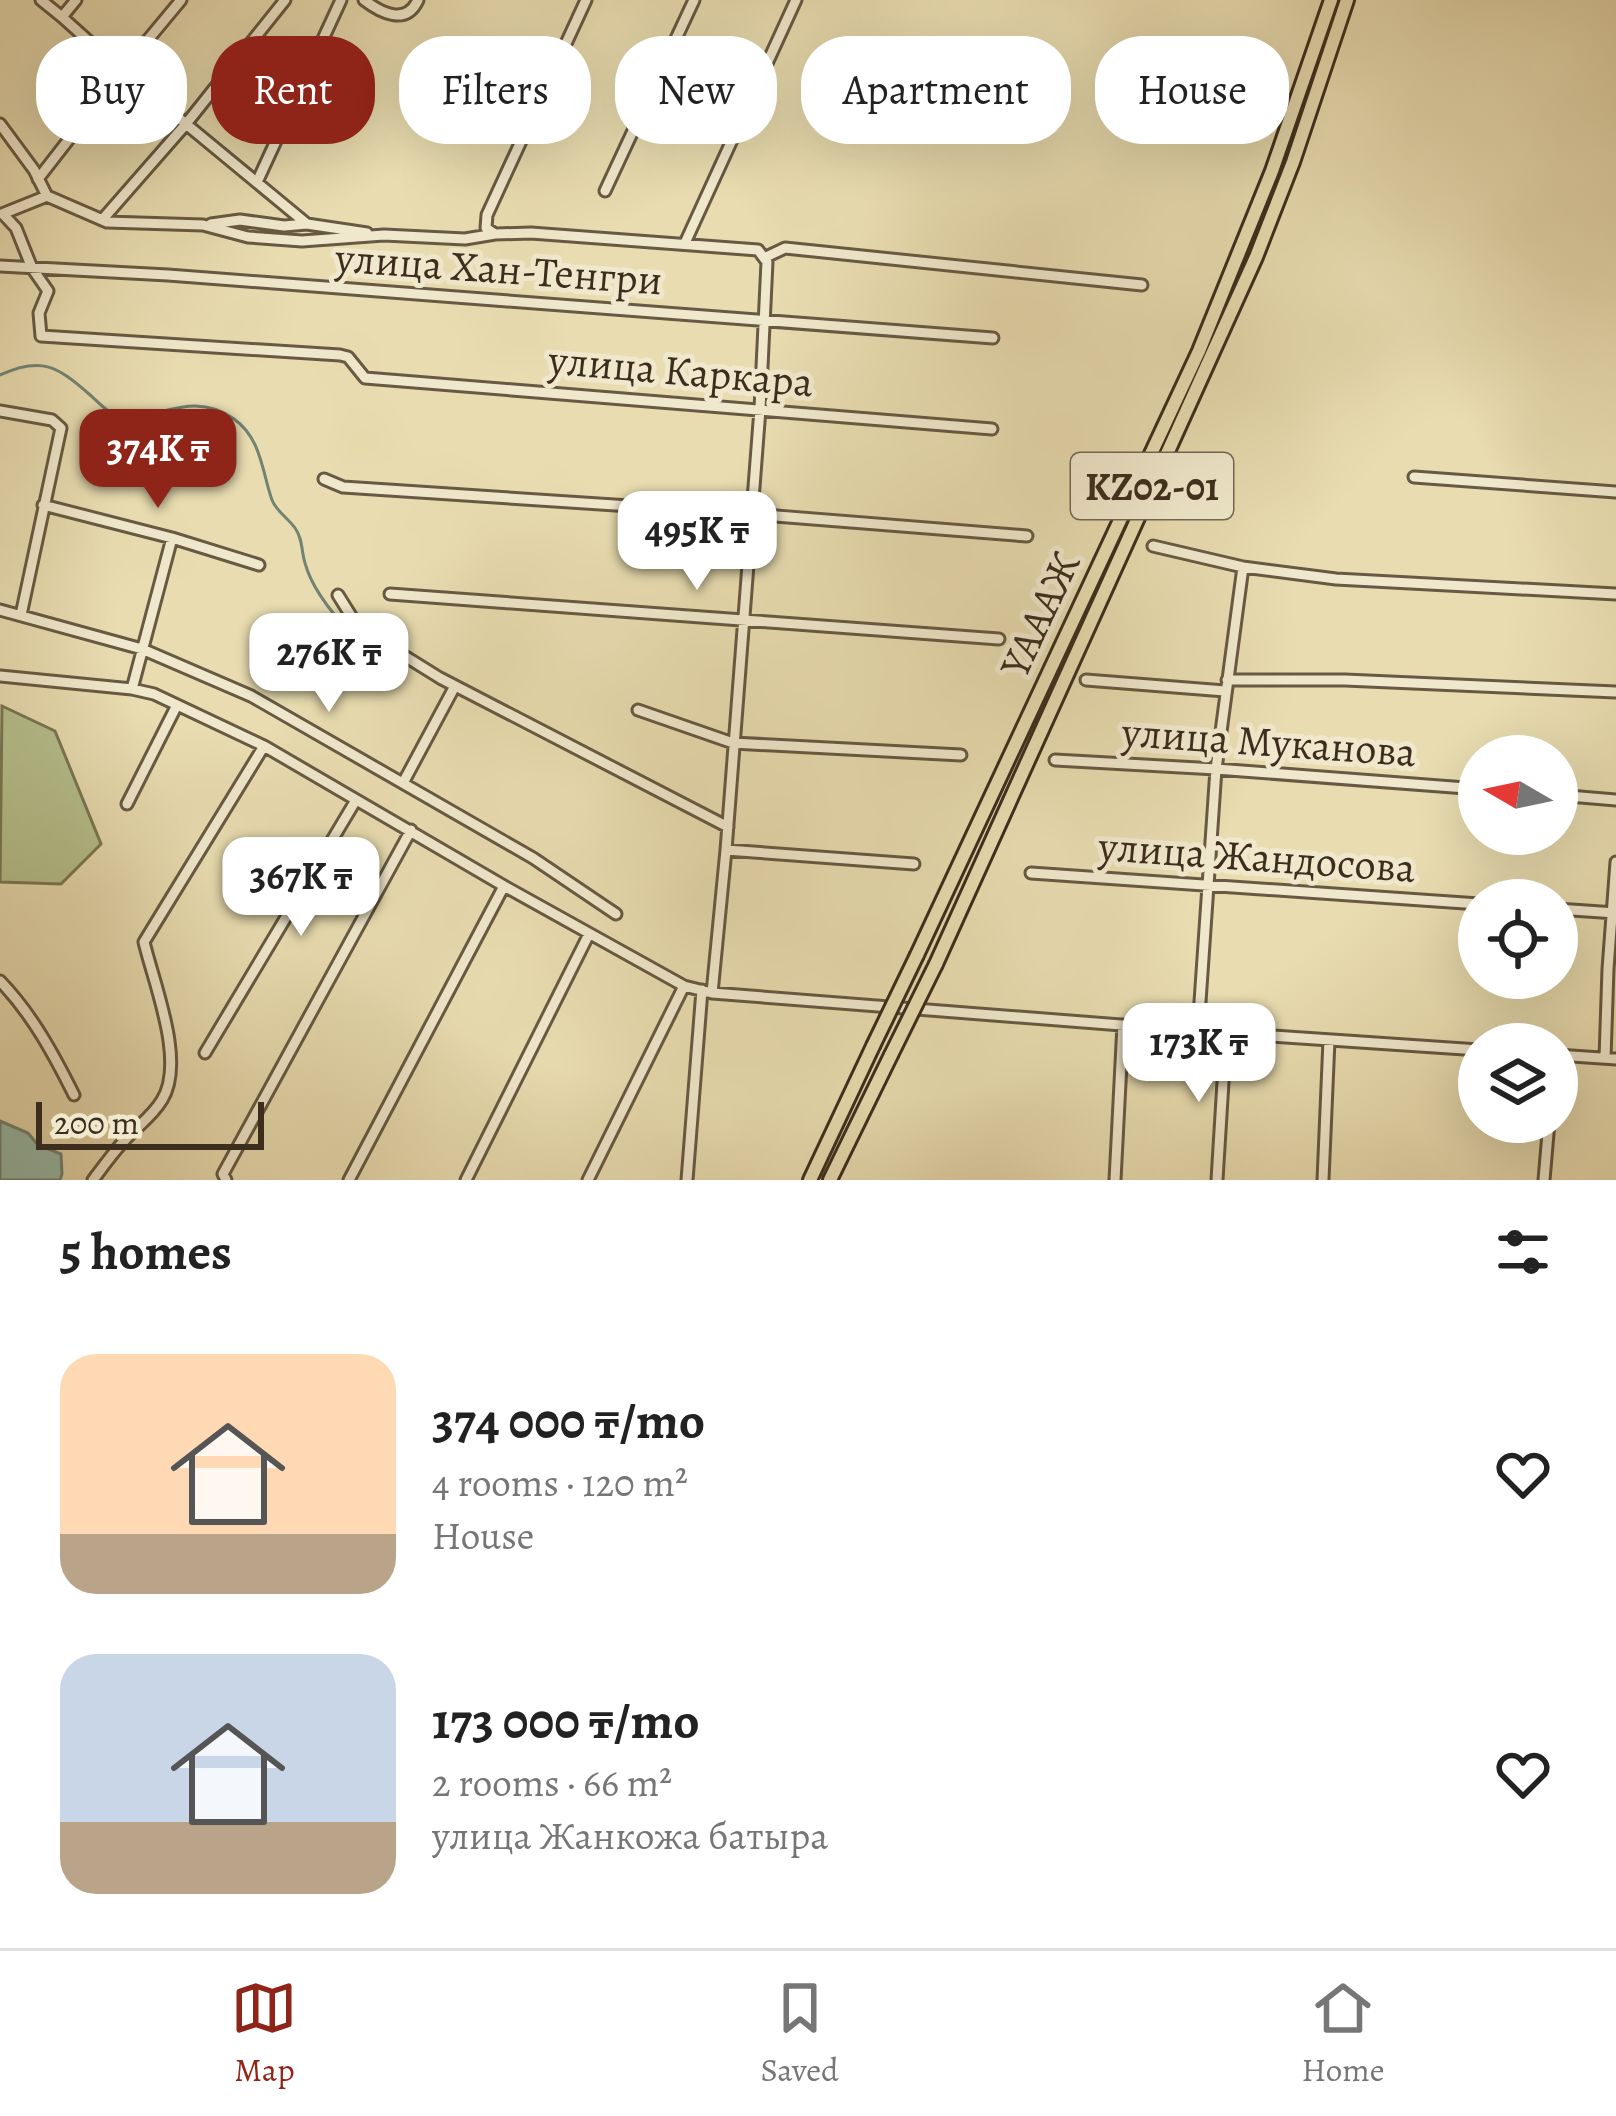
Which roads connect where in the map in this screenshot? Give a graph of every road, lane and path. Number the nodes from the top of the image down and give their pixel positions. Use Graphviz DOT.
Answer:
graph roads {
  1 [pos="40,0"];
  2 [pos="76,0"];
  3 [pos="181,0"];
  4 [pos="286,0"];
  5 [pos="341,0"];
  6 [pos="364,0"];
  7 [pos="418,0"];
  8 [pos="586,0"];
  9 [pos="694,0"];
  10 [pos="796,0"];
  11 [pos="1331,0"];
  12 [pos="1347,0"];
  13 [pos="62,16"];
  14 [pos="84,36"];
  15 [pos="151,36"];
  16 [pos="187,123"];
  17 [pos="0,124"];
  18 [pos="187,125"];
  19 [pos="65,144"];
  20 [pos="168,144"];
  21 [pos="38,179"];
  22 [pos="257,182"];
  23 [pos="605,191"];
  24 [pos="47,196"];
  25 [pos="1,215"];
  26 [pos="102,220"];
  27 [pos="308,224"];
  28 [pos="202,225"];
  29 [pos="496,234"];
  30 [pos="384,235"];
  31 [pos="685,244"];
  32 [pos="766,257"];
  33 [pos="0,266"];
  34 [pos="32,268"];
  35 [pos="1142,285"];
  36 [pos="765,321"];
  37 [pos="993,338"];
  38 [pos="760,409"];
  39 [pos="0,411"];
  40 [pos="992,429"];
  41 [pos="1414,477"];
  42 [pos="324,479"];
  43 [pos="1616,492"];
  44 [pos="44,505"];
  45 [pos="751,514"];
  46 [pos="1027,536"];
  47 [pos="172,538"];
  48 [pos="1153,546"];
  49 [pos="259,565"];
  50 [pos="1243,566"];
  51 [pos="390,594"];
  52 [pos="1616,594"];
  53 [pos="338,595"];
  54 [pos="0,610"];
  55 [pos="21,615"];
  56 [pos="743,619"];
  57 [pos="999,639"];
  58 [pos="142,649"];
  59 [pos="0,676"];
  60 [pos="1086,680"];
  61 [pos="1226,685"];
  62 [pos="455,686"];
  63 [pos="132,689"];
  64 [pos="1616,692"];
  65 [pos="177,706"];
  66 [pos="638,710"];
  67 [pos="734,743"];
  68 [pos="264,746"];
  69 [pos="961,755"];
  70 [pos="1055,760"];
  71 [pos="1216,769"];
  72 [pos="404,783"];
  73 [pos="1458,787"];
  74 [pos="1578,797"];
  75 [pos="356,800"];
  76 [pos="1616,800"];
  77 [pos="127,804"];
  78 [pos="728,827"];
  79 [pos="411,830"];
  80 [pos="726,850"];
  81 [pos="1616,862"];
  82 [pos="914,864"];
  83 [pos="1031,873"];
  84 [pos="503,886"];
  85 [pos="1207,886"];
  86 [pos="1458,903"];
  87 [pos="1578,910"];
  88 [pos="1614,912"];
  89 [pos="616,914"];
  90 [pos="590,934"];
  91 [pos="0,981"];
  92 [pos="684,986"];
  93 [pos="707,992"];
  94 [pos="1123,1025"];
  95 [pos="1198,1031"];
  96 [pos="1226,1033"];
  97 [pos="1329,1040"];
  98 [pos="1458,1049"];
  99 [pos="205,1053"];
  100 [pos="1578,1056"];
  101 [pos="1611,1058"];
  102 [pos="74,1095"];
  103 [pos="1547,1143"];
  104 [pos="92,1180"];
  105 [pos="226,1180"];
  106 [pos="349,1180"];
  107 [pos="466,1180"];
  108 [pos="588,1180"];
  109 [pos="688,1180"];
  110 [pos="810,1180"];
  111 [pos="830,1180"];
  112 [pos="1115,1180"];
  113 [pos="1217,1180"];
  114 [pos="1323,1180"];
  115 [pos="1544,1180"];
  1 -- 13 [label="street"];
  2 -- 13 [label="street"];
  3 -- 15 [label="street"];
  4 -- 16 [label="street"];
  5 -- 22 [label="street"];
  6 -- 7 [label="street"];
  8 -- 29 [label="street"];
  9 -- 23 [label="street"];
  10 -- 31 [label="street"];
  11 -- 110 [label="highway, ҮАААЖ / KZ02-01, bridge"];
  12 -- 111 [label="highway, ҮАААЖ / KZ02-01, bridge"];
  13 -- 14 [label="street"];
  17 -- 21 [label="street"];
  18 -- 22 [label="street"];
  19 -- 21 [label="street"];
  20 -- 26 [label="street"];
  21 -- 24 [label="street"];
  22 -- 27 [label="street"];
  24 -- 25 [label="street"];
  24 -- 26 [label="street"];
  25 -- 34 [label="street"];
  26 -- 28 [label="street"];
  27 -- 28 [label="street"];
  27 -- 30 [label="street"];
  28 -- 30 [label="street"];
  29 -- 30 [label="street"];
  29 -- 31 [label="street"];
  31 -- 32 [label="street"];
  32 -- 35 [label="street"];
  32 -- 36 [label="street"];
  33 -- 34 [label="street, улица Хан-Тенгри"];
  34 -- 36 [label="street, улица Хан-Тенгри"];
  34 -- 38 [label="street, улица Каркара"];
  36 -- 37 [label="street, улица Хан-Тенгри"];
  36 -- 38 [label="street"];
  38 -- 40 [label="street, улица Каркара"];
  38 -- 45 [label="street"];
  39 -- 44 [label="street"];
  41 -- 43 [label="street"];
  42 -- 45 [label="street"];
  44 -- 47 [label="street"];
  44 -- 55 [label="street"];
  45 -- 46 [label="street"];
  45 -- 56 [label="street"];
  47 -- 49 [label="street"];
  47 -- 58 [label="street"];
  48 -- 50 [label="street"];
  50 -- 52 [label="street"];
  50 -- 61 [label="street"];
  51 -- 56 [label="street"];
  53 -- 62 [label="street"];
  54 -- 55 [label="street"];
  55 -- 58 [label="street"];
  56 -- 57 [label="street"];
  56 -- 67 [label="street"];
  58 -- 63 [label="street"];
  58 -- 72 [label="street"];
  59 -- 63 [label="street"];
  60 -- 61 [label="street"];
  61 -- 64 [label="street"];
  61 -- 71 [label="street"];
  62 -- 72 [label="street"];
  62 -- 78 [label="street"];
  63 -- 65 [label="street"];
  65 -- 68 [label="street"];
  65 -- 77 [label="street"];
  66 -- 67 [label="street"];
  67 -- 69 [label="street"];
  67 -- 78 [label="street"];
  68 -- 75 [label="street"];
  68 -- 104 [label="street"];
  70 -- 71 [label="street, улица Муканова"];
  71 -- 73 [label="street, улица Муканова"];
  71 -- 85 [label="street"];
  72 -- 89 [label="street"];
  74 -- 76 [label="street"];
  75 -- 79 [label="street"];
  75 -- 99 [label="street"];
  78 -- 80 [label="street"];
  79 -- 84 [label="street"];
  79 -- 105 [label="street"];
  80 -- 82 [label="street"];
  80 -- 93 [label="street"];
  81 -- 88 [label="street"];
  83 -- 85 [label="street, улица Жандосова"];
  84 -- 90 [label="street"];
  84 -- 106 [label="street"];
  85 -- 86 [label="street, улица Жандосова"];
  85 -- 95 [label="street"];
  87 -- 88 [label="street"];
  88 -- 101 [label="street"];
  90 -- 92 [label="street"];
  90 -- 107 [label="street"];
  91 -- 102 [label="street"];
  92 -- 93 [label="street"];
  92 -- 108 [label="street"];
  93 -- 94 [label="street"];
  93 -- 109 [label="street"];
  94 -- 95 [label="street"];
  94 -- 112 [label="street"];
  95 -- 96 [label="street"];
  96 -- 97 [label="street"];
  96 -- 113 [label="street"];
  97 -- 98 [label="street"];
  97 -- 114 [label="street"];
  100 -- 101 [label="street"];
  103 -- 115 [label="street"];
}
